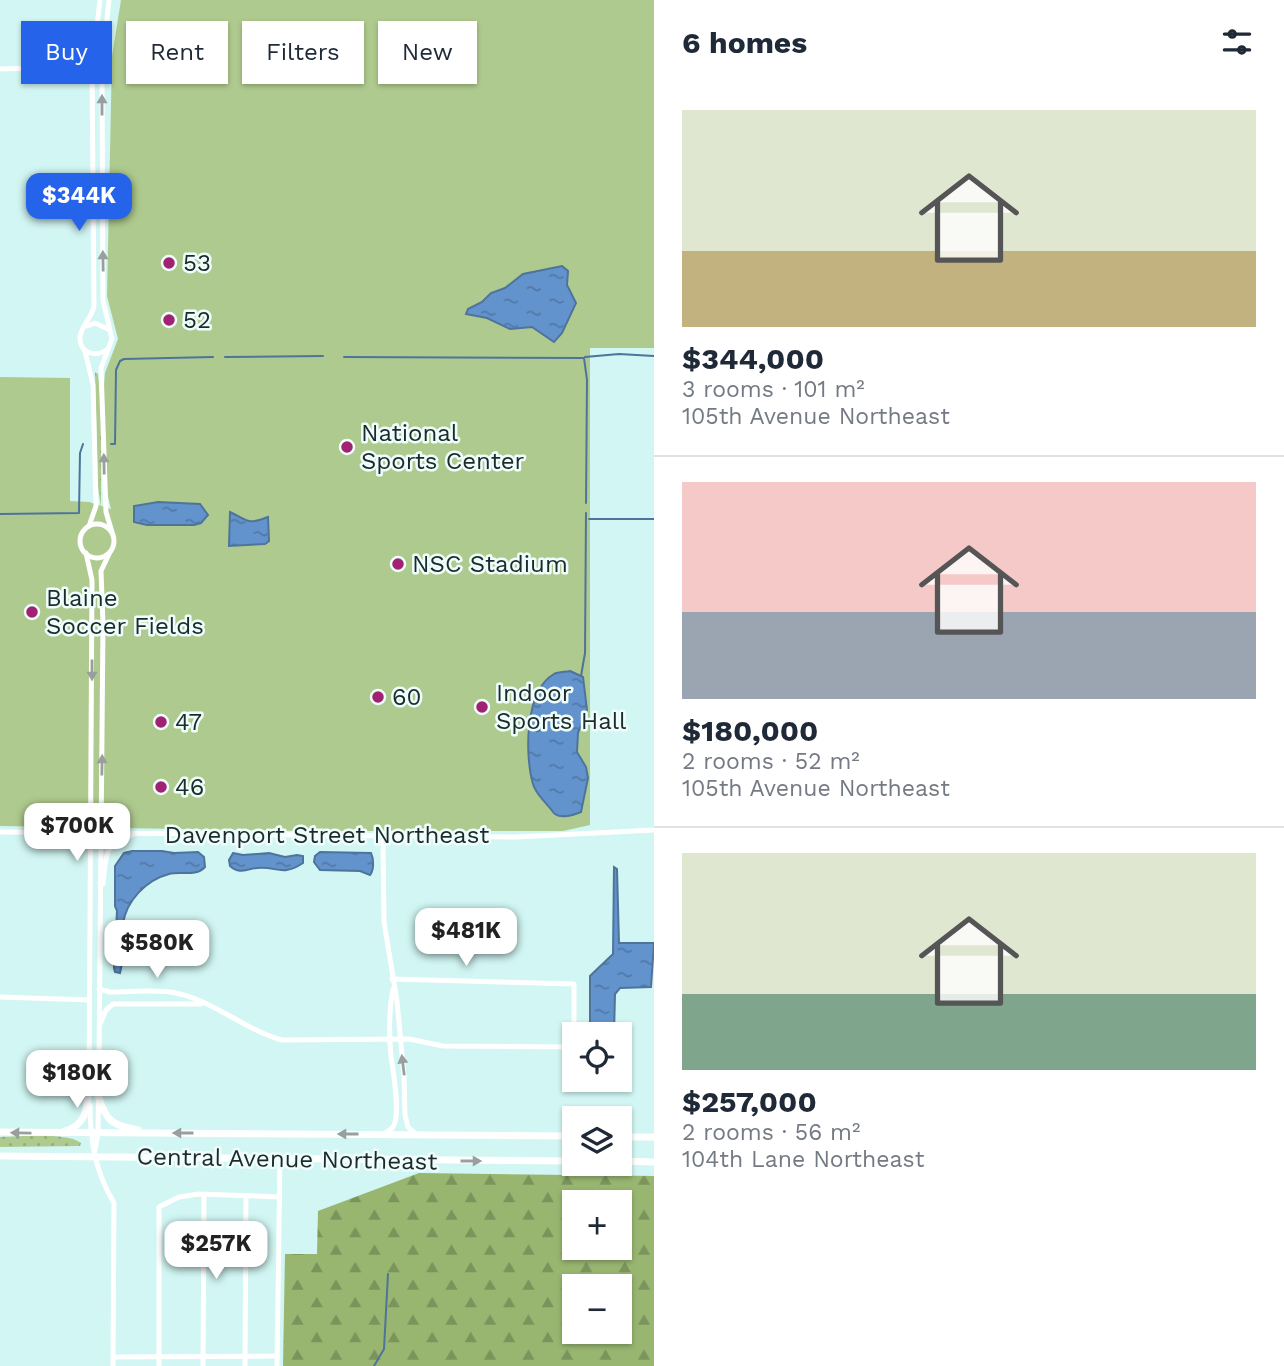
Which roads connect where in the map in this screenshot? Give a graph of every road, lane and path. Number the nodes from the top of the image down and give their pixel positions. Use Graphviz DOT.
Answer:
graph roads {
  1 [pos="100,0"];
  2 [pos="110,0"];
  3 [pos="98,21"];
  4 [pos="108,21"];
  5 [pos="0,69"];
  6 [pos="21,69"];
  7 [pos="92,84"];
  8 [pos="102,84"];
  9 [pos="87,326"];
  10 [pos="108,329"];
  11 [pos="108,349"];
  12 [pos="85,351"];
  13 [pos="89,526"];
  14 [pos="112,531"];
  15 [pos="110,552"];
  16 [pos="86,553"];
  17 [pos="654,830"];
  18 [pos="0,832"];
  19 [pos="90,833"];
  20 [pos="101,833"];
  21 [pos="141,833"];
  22 [pos="383,836"];
  23 [pos="100,911"];
  24 [pos="393,982"];
  25 [pos="99,989"];
  26 [pos="0,997"];
  27 [pos="90,1000"];
  28 [pos="205,1004"];
  29 [pos="574,1022"];
  30 [pos="99,1026"];
  31 [pos="391,1040"];
  32 [pos="401,1040"];
  33 [pos="562,1047"];
  34 [pos="89,1087"];
  35 [pos="98,1095"];
  36 [pos="0,1132"];
  37 [pos="57,1133"];
  38 [pos="94,1133"];
  39 [pos="153,1133"];
  40 [pos="384,1134"];
  41 [pos="417,1135"];
  42 [pos="562,1136"];
  43 [pos="632,1137"];
  44 [pos="654,1137"];
  45 [pos="0,1156"];
  46 [pos="94,1157"];
  47 [pos="280,1159"];
  48 [pos="562,1161"];
  49 [pos="632,1161"];
  50 [pos="654,1162"];
  51 [pos="204,1195"];
  52 [pos="246,1197"];
  53 [pos="280,1197"];
  54 [pos="277,1356"];
  55 [pos="114,1357"];
  56 [pos="203,1357"];
  57 [pos="245,1357"];
  58 [pos="159,1358"];
  59 [pos="113,1366"];
  60 [pos="159,1366"];
  61 [pos="203,1366"];
  62 [pos="245,1366"];
  63 [pos="277,1366"];
  1 -- 3 [label="street"];
  2 -- 4 [label="street"];
  5 -- 6 [label="street"];
  7 -- 9 [label="street"];
  10 -- 8 [label="street, one-way"];
  9 -- 10 [label="street"];
  9 -- 12 [label="street"];
  10 -- 11 [label="street"];
  11 -- 12 [label="street"];
  14 -- 11 [label="street, one-way"];
  12 -- 13 [label="street"];
  13 -- 14 [label="street"];
  13 -- 16 [label="street"];
  14 -- 15 [label="street"];
  15 -- 16 [label="street"];
  20 -- 15 [label="street, one-way"];
  16 -- 19 [label="street, one-way"];
  17 -- 22 [label="street, Davenport Street Northeast"];
  18 -- 19 [label="street, Davenport Street Northeast"];
  19 -- 20 [label="street, Davenport Street Northeast"];
  19 -- 27 [label="street"];
  20 -- 21 [label="street, Davenport Street Northeast"];
  20 -- 23 [label="street"];
  21 -- 22 [label="street, Davenport Street Northeast"];
  21 -- 23 [label="street"];
  22 -- 24 [label="street"];
  23 -- 25 [label="street"];
  24 -- 29 [label="street"];
  24 -- 31 [label="street"];
  24 -- 32 [label="street"];
  25 -- 28 [label="street"];
  25 -- 30 [label="street"];
  26 -- 27 [label="street"];
  27 -- 34 [label="street"];
  28 -- 30 [label="street"];
  28 -- 31 [label="street"];
  30 -- 35 [label="street"];
  31 -- 32 [label="street"];
  31 -- 40 [label="street"];
  32 -- 33 [label="street"];
  41 -- 32 [label="street, one-way"];
  34 -- 37 [label="highway"];
  34 -- 38 [label="street"];
  35 -- 38 [label="street"];
  35 -- 39 [label="highway"];
  37 -- 36 [label="highway, Central Avenue Northeast, one-way"];
  37 -- 38 [label="highway, Central Avenue Northeast"];
  38 -- 39 [label="highway, Central Avenue Northeast"];
  38 -- 46 [label="street"];
  40 -- 39 [label="highway, Central Avenue Northeast, one-way"];
  40 -- 41 [label="highway, Central Avenue Northeast"];
  41 -- 42 [label="highway, Central Avenue Northeast"];
  43 -- 44 [label="highway"];
  45 -- 46 [label="highway, Central Avenue Northeast"];
  46 -- 47 [label="highway, Central Avenue Northeast"];
  46 -- 55 [label="street"];
  47 -- 48 [label="highway, Central Avenue Northeast, one-way"];
  47 -- 53 [label="street"];
  49 -- 50 [label="highway"];
  51 -- 52 [label="street"];
  51 -- 56 [label="street"];
  51 -- 58 [label="street"];
  52 -- 53 [label="street"];
  52 -- 57 [label="street"];
  53 -- 54 [label="street"];
  54 -- 57 [label="street"];
  54 -- 63 [label="street"];
  55 -- 58 [label="street"];
  55 -- 59 [label="street"];
  56 -- 57 [label="street"];
  56 -- 58 [label="street"];
  56 -- 61 [label="street"];
  57 -- 62 [label="street"];
  58 -- 60 [label="street"];
}
